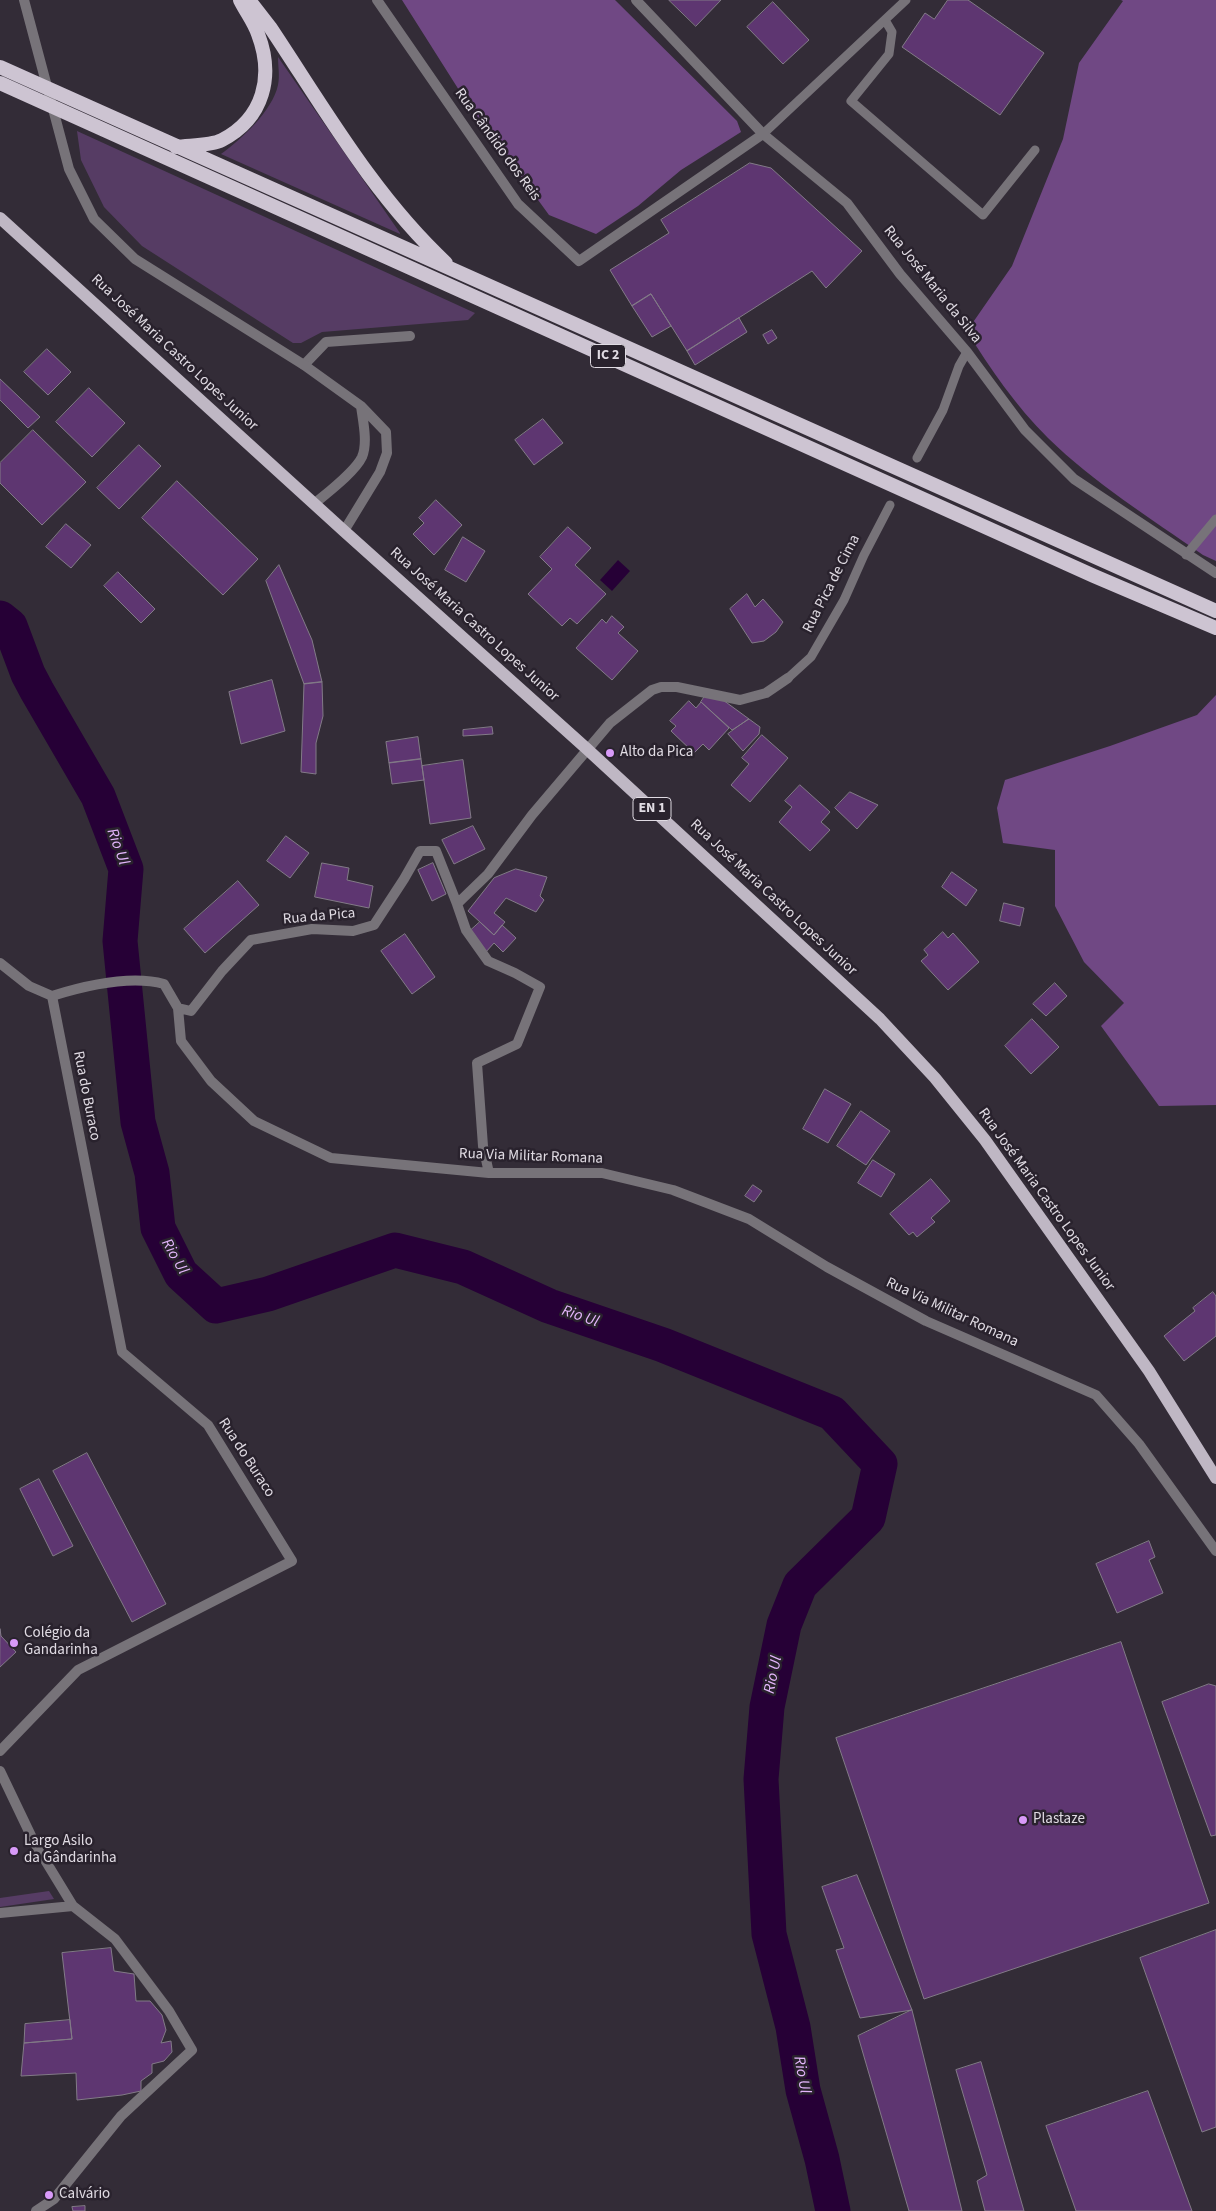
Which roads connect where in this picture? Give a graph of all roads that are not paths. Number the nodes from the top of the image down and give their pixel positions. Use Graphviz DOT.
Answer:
graph roads {
  1 [pos="24,0"];
  2 [pos="240,0"];
  3 [pos="249,0"];
  4 [pos="377,0"];
  5 [pos="636,0"];
  6 [pos="906,0"];
  7 [pos="885,20"];
  8 [pos="0,67"];
  9 [pos="0,83"];
  10 [pos="763,134"];
  11 [pos="176,147"];
  12 [pos="1035,150"];
  13 [pos="0,218"];
  14 [pos="454,271"];
  15 [pos="410,336"];
  16 [pos="967,352"];
  17 [pos="304,365"];
  18 [pos="361,406"];
  19 [pos="917,458"];
  20 [pos="314,504"];
  21 [pos="890,505"];
  22 [pos="1216,519"];
  23 [pos="344,531"];
  24 [pos="1186,554"];
  25 [pos="1216,573"];
  26 [pos="1216,611"];
  27 [pos="1216,628"];
  28 [pos="788,678"];
  29 [pos="587,749"];
  30 [pos="457,904"];
  31 [pos="0,963"];
  32 [pos="52,996"];
  33 [pos="178,1008"];
  34 [pos="489,1173"];
  35 [pos="1216,1478"];
  36 [pos="1216,1551"];
  37 [pos="0,1751"];
  38 [pos="0,1771"];
  39 [pos="73,1906"];
  40 [pos="0,1913"];
  41 [pos="36,2211"];
  1 -- 17 [label="street"];
  2 -- 11 [label="highway"];
  3 -- 14 [label="highway"];
  4 -- 10 [label="street, Rua Cândido dos Reis"];
  5 -- 10 [label="street, Rua José Maria da Silva"];
  6 -- 7 [label="lane"];
  7 -- 10 [label="lane"];
  7 -- 12 [label="lane"];
  8 -- 11 [label="highway, IC 2"];
  9 -- 27 [label="highway, IC 2"];
  10 -- 16 [label="street, Rua José Maria da Silva"];
  11 -- 14 [label="highway, IC 2"];
  13 -- 20 [label="main road, Rua José Maria Castro Lopes Junior / EN 1"];
  14 -- 26 [label="highway, IC 2"];
  15 -- 17 [label="street"];
  16 -- 19 [label="lane"];
  16 -- 24 [label="street, Rua José Maria da Silva"];
  17 -- 18 [label="street"];
  18 -- 20 [label="street"];
  18 -- 23 [label="street"];
  20 -- 23 [label="main road, Rua José Maria Castro Lopes Junior / EN 1"];
  21 -- 28 [label="lane, Rua Pica de Cima"];
  22 -- 24 [label="lane"];
  23 -- 29 [label="main road, Rua José Maria Castro Lopes Junior / EN 1"];
  24 -- 25 [label="street, Rua José Maria da Silva"];
  28 -- 29 [label="street, Rua Pica de Cima"];
  29 -- 30 [label="street"];
  29 -- 35 [label="main road, Rua José Maria Castro Lopes Junior / EN 1"];
  30 -- 33 [label="street, Rua da Pica"];
  30 -- 34 [label="street"];
  31 -- 32 [label="street"];
  32 -- 33 [label="street, Rua Via Militar Romana"];
  32 -- 37 [label="street, Rua do Buraco"];
  33 -- 34 [label="street, Rua Via Militar Romana"];
  34 -- 36 [label="street, Rua Via Militar Romana"];
  38 -- 39 [label="street"];
  39 -- 40 [label="street"];
  39 -- 41 [label="street"];
}
